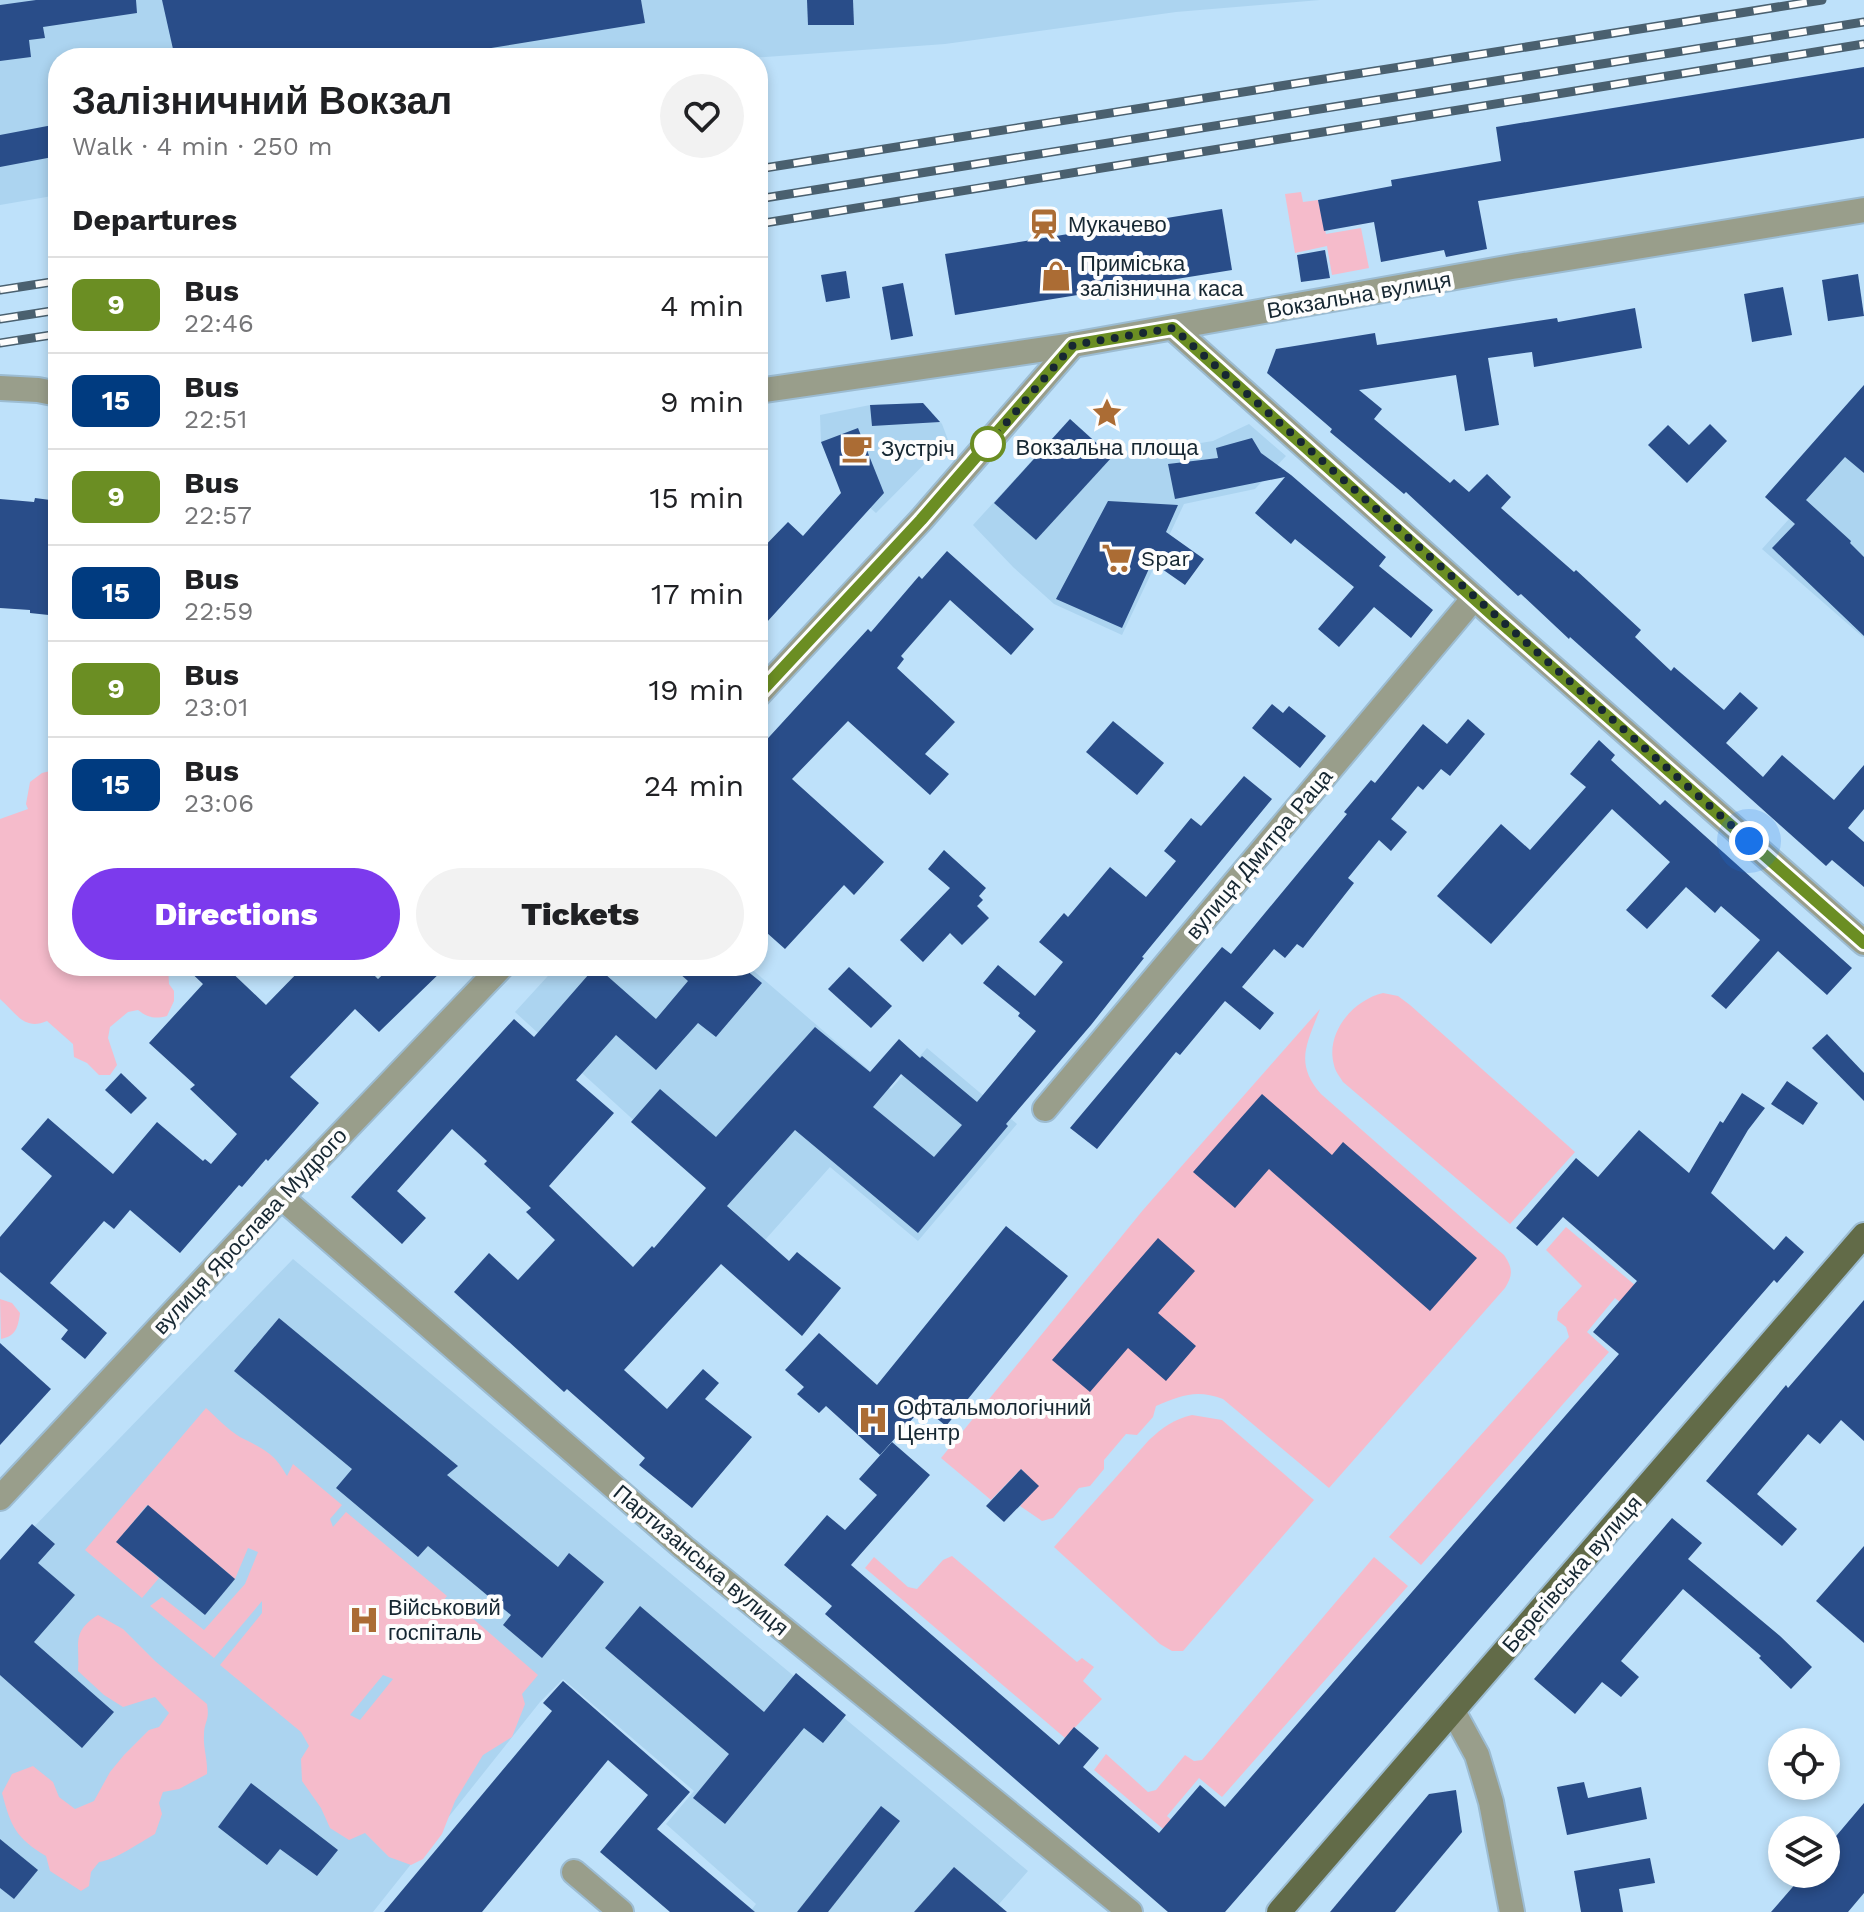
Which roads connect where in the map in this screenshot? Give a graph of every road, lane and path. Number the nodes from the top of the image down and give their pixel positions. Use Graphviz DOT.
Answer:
graph roads {
  1 [pos="1864,210"];
  2 [pos="1173,328"];
  3 [pos="1073,345"];
  4 [pos="0,388"];
  5 [pos="768,390"];
  6 [pos="48,392"];
  7 [pos="1474,598"];
  8 [pos="768,684"];
  9 [pos="1864,943"];
  10 [pos="492,976"];
  11 [pos="1045,1109"];
  12 [pos="281,1197"];
  13 [pos="1864,1235"];
  14 [pos="0,1498"];
  15 [pos="1453,1711"];
  16 [pos="574,1872"];
  17 [pos="621,1912"];
  18 [pos="1130,1912"];
  19 [pos="1279,1912"];
  20 [pos="1512,1912"];
  1 -- 2 [label="street, Вокзальна вулиця"];
  2 -- 3 [label="street, Вокзальна вулиця"];
  2 -- 7 [label="street"];
  3 -- 5 [label="street, Вокзальна вулиця"];
  3 -- 8 [label="street"];
  4 -- 6 [label="street"];
  7 -- 9 [label="street"];
  7 -- 11 [label="street, вулиця Дмитра Раца"];
  10 -- 12 [label="street, вулиця Ярослава Мудрого"];
  12 -- 14 [label="street, вулиця Ярослава Мудрого"];
  12 -- 18 [label="street, Партизанська вулиця"];
  13 -- 15 [label="main road, Берегівська вулиця"];
  15 -- 19 [label="main road, Берегівська вулиця"];
  15 -- 20 [label="street"];
  16 -- 17 [label="street"];
}
